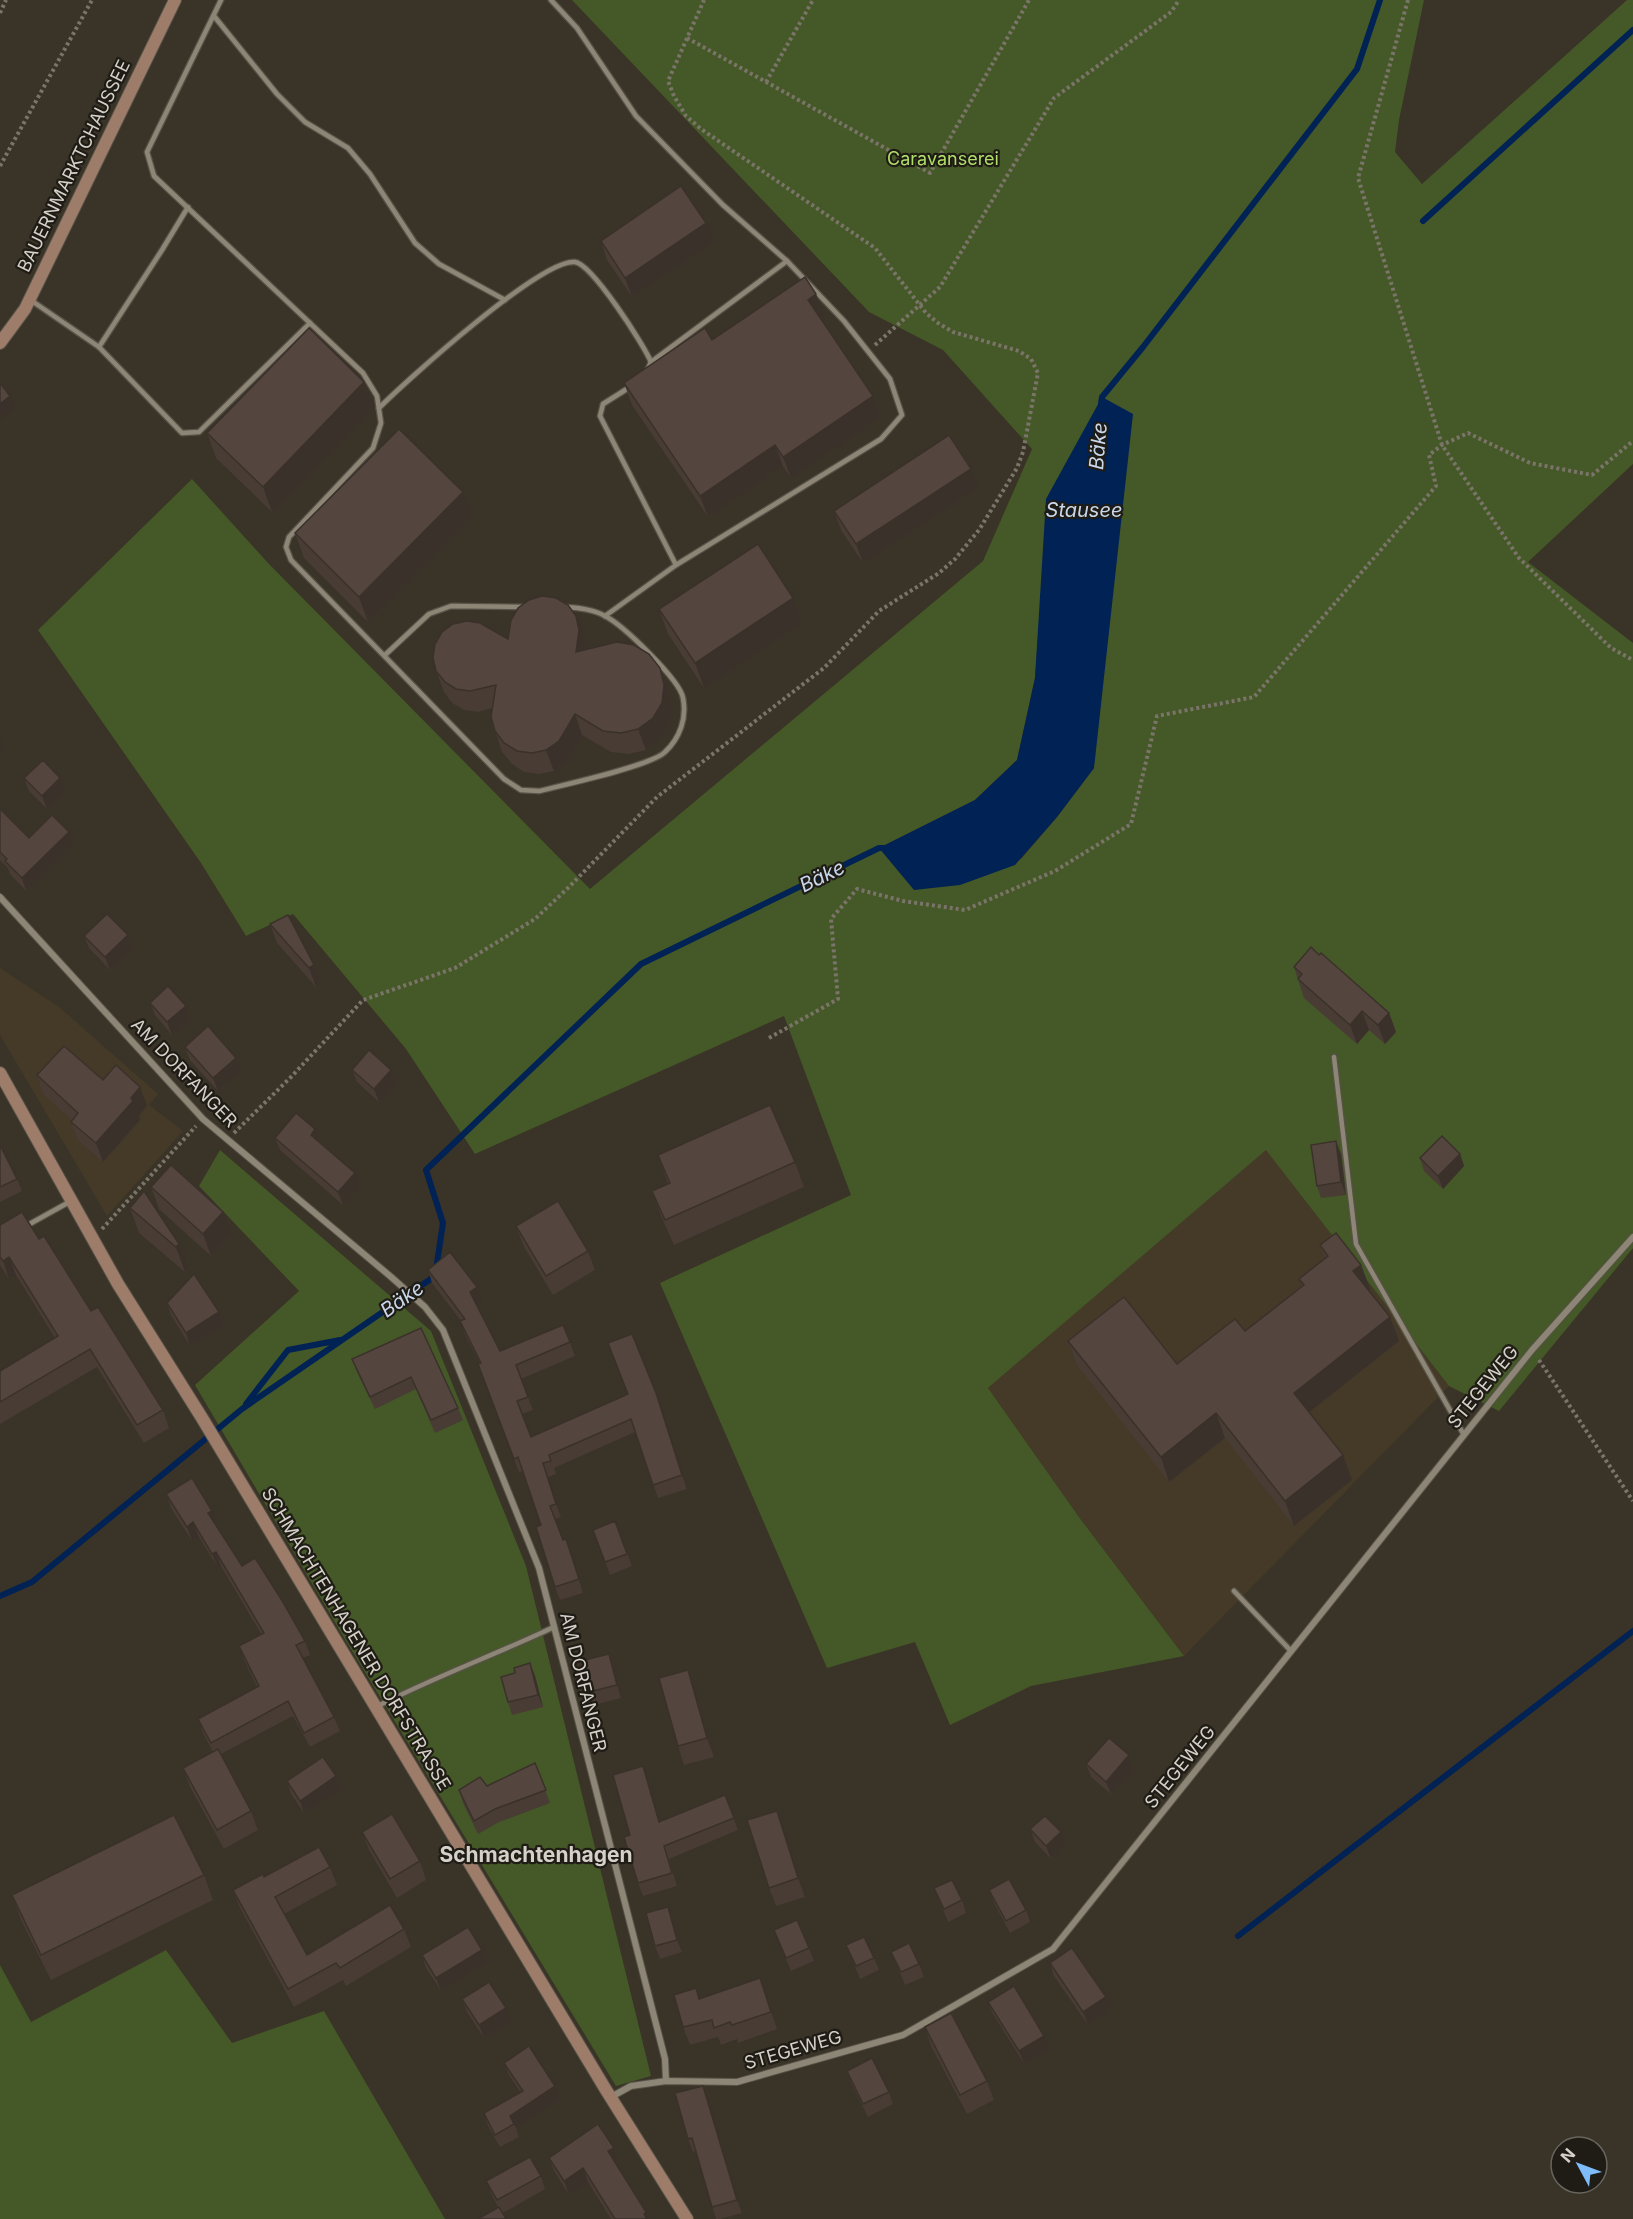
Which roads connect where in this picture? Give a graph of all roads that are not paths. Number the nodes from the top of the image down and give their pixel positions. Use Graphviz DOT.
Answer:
graph roads {
  1 [pos="175,0"];
  2 [pos="221,0"];
  3 [pos="551,0"];
  4 [pos="214,16"];
  5 [pos="188,207"];
  6 [pos="787,261"];
  7 [pos="30,299"];
  8 [pos="505,300"];
  9 [pos="310,323"];
  10 [pos="0,344"];
  11 [pos="99,347"];
  12 [pos="651,362"];
  13 [pos="645,374"];
  14 [pos="634,384"];
  15 [pos="379,408"];
  16 [pos="676,565"];
  17 [pos="530,607"];
  18 [pos="553,607"];
  19 [pos="605,616"];
  20 [pos="385,655"];
  21 [pos="0,897"];
  22 [pos="1334,1057"];
  23 [pos="0,1073"];
  24 [pos="71,1201"];
  25 [pos="20,1228"];
  26 [pos="1633,1237"];
  27 [pos="1464,1435"];
  28 [pos="1234,1591"];
  29 [pos="554,1628"];
  30 [pos="1291,1651"];
  31 [pos="376,1707"];
  32 [pos="666,2081"];
  33 [pos="611,2098"];
  34 [pos="687,2219"];
  1 -- 7 [label="main road, BAUERNMARKTCHAUSSEE"];
  2 -- 4 [label="lane"];
  3 -- 6 [label="lane"];
  4 -- 5 [label="lane"];
  4 -- 8 [label="lane"];
  5 -- 9 [label="lane"];
  5 -- 11 [label="lane"];
  6 -- 12 [label="lane"];
  6 -- 16 [label="lane"];
  7 -- 10 [label="main road, BAUERNMARKTCHAUSSEE"];
  7 -- 11 [label="lane"];
  8 -- 12 [label="lane"];
  8 -- 15 [label="lane"];
  9 -- 11 [label="lane"];
  9 -- 15 [label="lane"];
  12 -- 13 [label="lane"];
  14 -- 16 [label="lane"];
  15 -- 20 [label="lane"];
  16 -- 19 [label="lane"];
  17 -- 20 [label="lane"];
  18 -- 19 [label="lane"];
  19 -- 20 [label="lane"];
  21 -- 29 [label="street, AM DORFANGER"];
  22 -- 27 [label="lane"];
  23 -- 24 [label="main road, SCHMACHTENHAGENER DORFSTRASSE"];
  24 -- 25 [label="lane"];
  24 -- 31 [label="main road, SCHMACHTENHAGENER DORFSTRASSE"];
  26 -- 27 [label="street, STEGEWEG"];
  27 -- 30 [label="street, STEGEWEG"];
  28 -- 30 [label="lane"];
  29 -- 31 [label="lane"];
  29 -- 32 [label="street, AM DORFANGER"];
  30 -- 32 [label="street, STEGEWEG"];
  31 -- 33 [label="main road, SCHMACHTENHAGENER DORFSTRASSE"];
  32 -- 33 [label="street, STEGEWEG"];
  33 -- 34 [label="main road, SCHMACHTENHAGENER DORFSTRASSE"];
}
